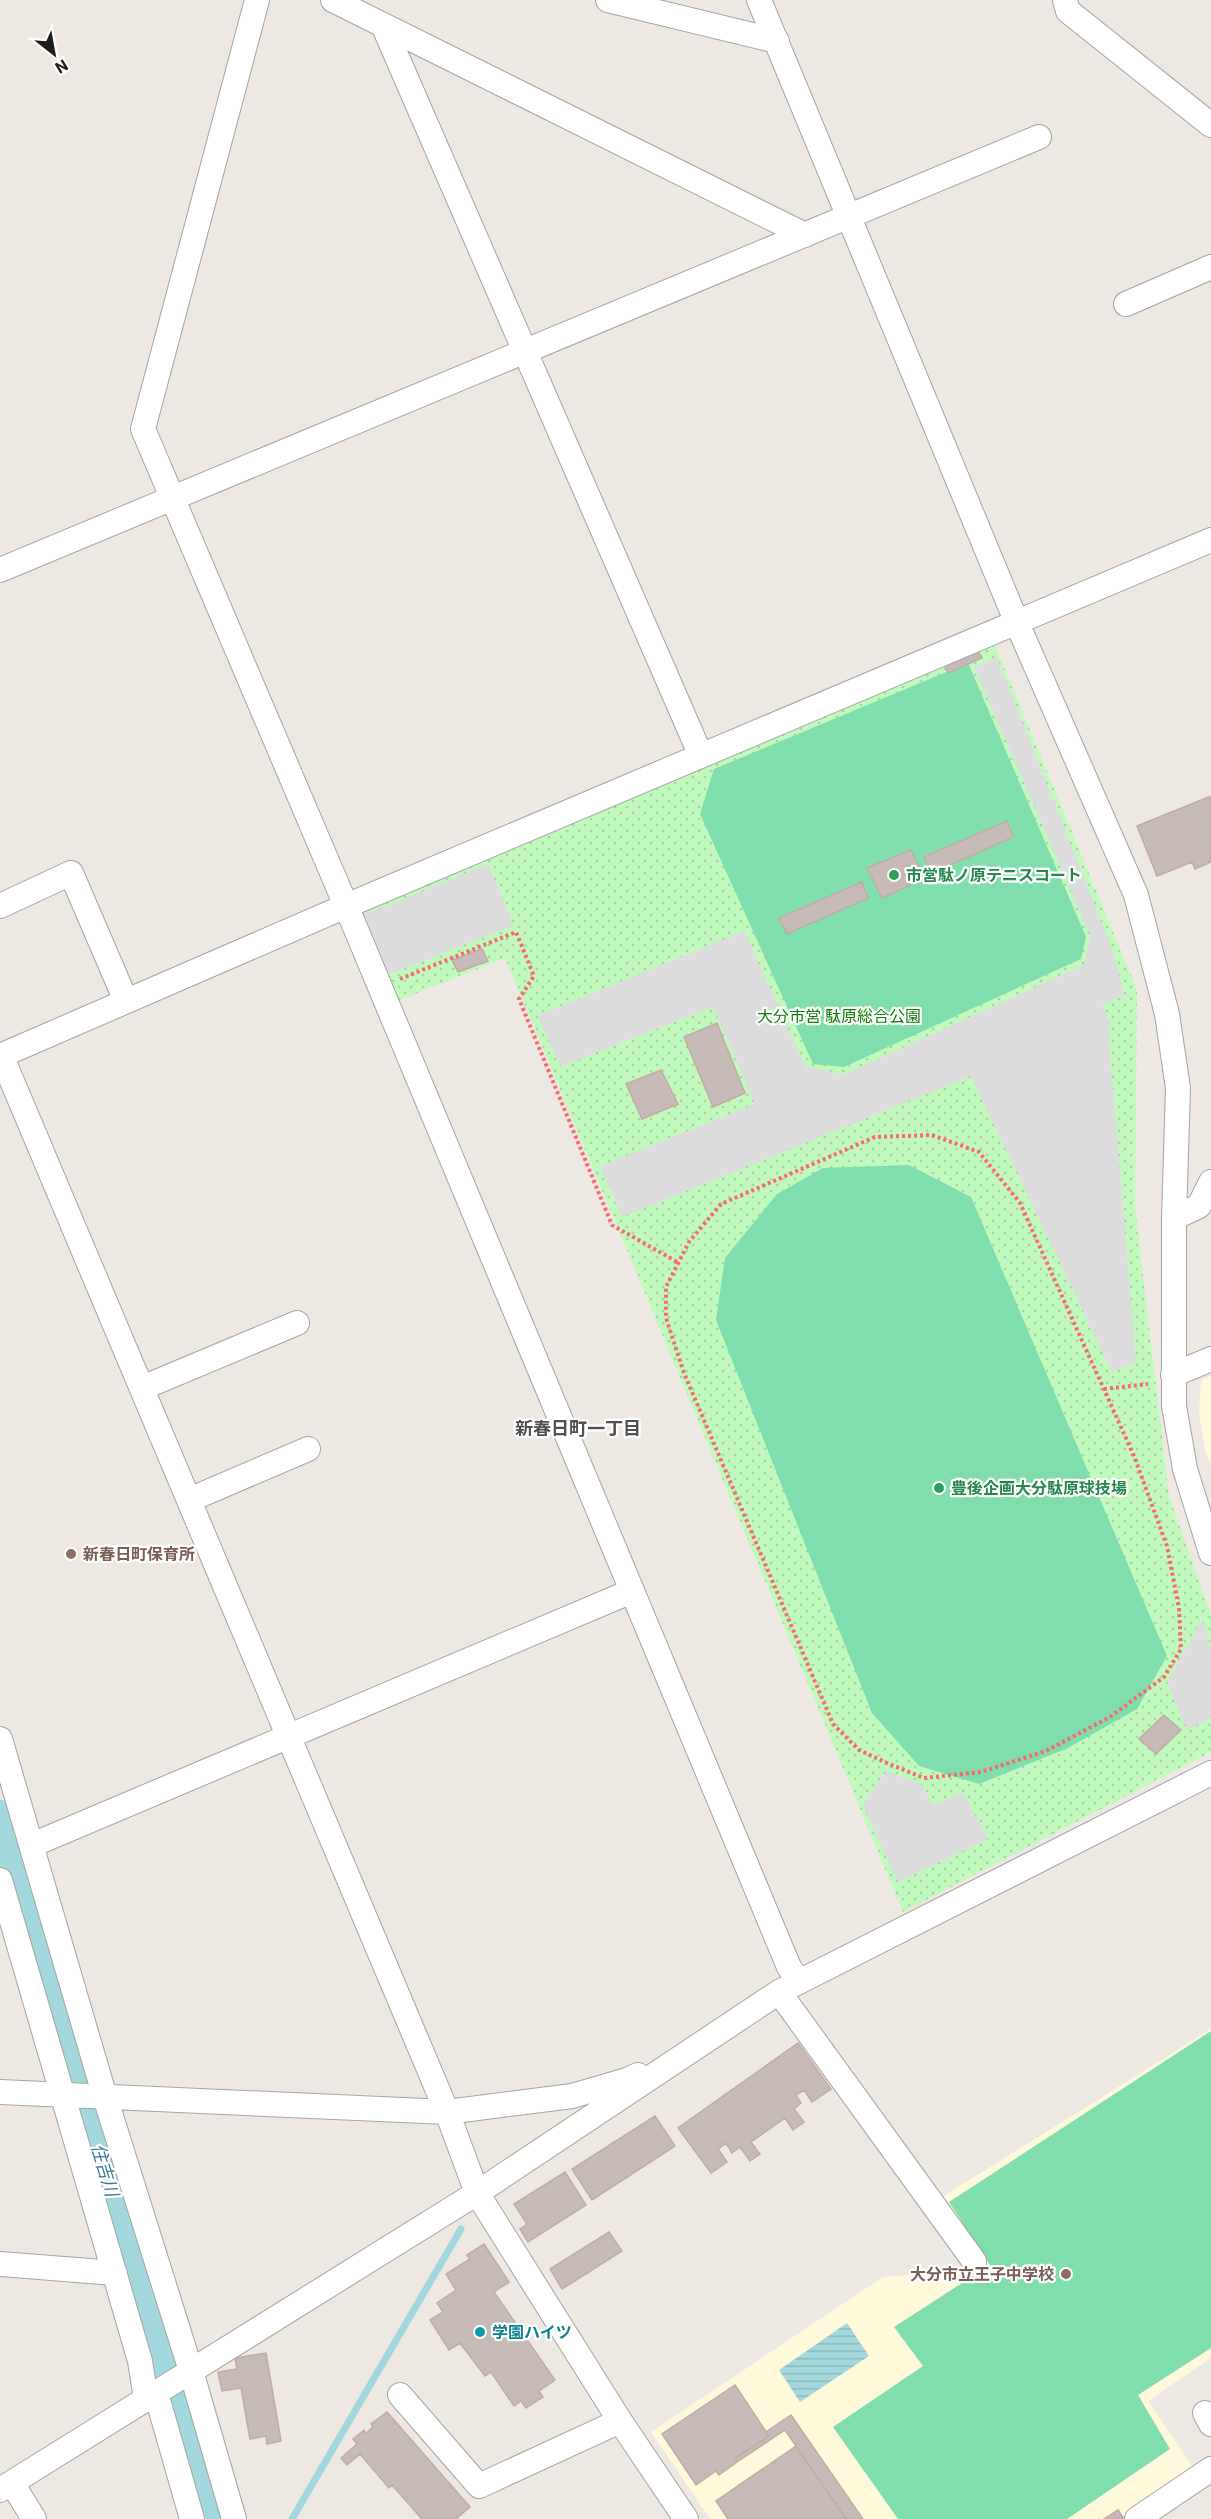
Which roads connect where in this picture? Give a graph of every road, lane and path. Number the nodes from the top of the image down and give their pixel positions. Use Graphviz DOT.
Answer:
graph roads {
  1 [pos="257,0"];
  2 [pos="333,0"];
  3 [pos="608,0"];
  4 [pos="1065,0"];
  5 [pos="768,5"];
  6 [pos="383,25"];
  7 [pos="777,41"];
  8 [pos="1211,125"];
  9 [pos="1039,137"];
  10 [pos="849,216"];
  11 [pos="805,235"];
  12 [pos="1211,267"];
  13 [pos="1126,304"];
  14 [pos="525,351"];
  15 [pos="173,498"];
  16 [pos="1211,540"];
  17 [pos="0,570"];
  18 [pos="1017,623"];
  19 [pos="701,756"];
  20 [pos="0,906"];
  21 [pos="346,906"];
  22 [pos="380,988"];
  23 [pos="126,1001"];
  24 [pos="1,1055"];
  25 [pos="1211,1182"];
  26 [pos="1174,1218"];
  27 [pos="679,1263"];
  28 [pos="297,1323"];
  29 [pos="1211,1359"];
  30 [pos="1173,1375"];
  31 [pos="1148,1384"];
  32 [pos="142,1388"];
  33 [pos="1104,1389"];
  34 [pos="308,1449"];
  35 [pos="189,1500"];
  36 [pos="1211,1553"];
  37 [pos="632,1591"];
  38 [pos="288,1736"];
  39 [pos="0,1739"];
  40 [pos="1211,1773"];
  41 [pos="32,1845"];
  42 [pos="0,1880"];
  43 [pos="789,1986"];
  44 [pos="719,2030"];
  45 [pos="0,2091"];
  46 [pos="62,2095"];
  47 [pos="105,2097"];
  48 [pos="447,2112"];
  49 [pos="477,2193"];
  50 [pos="974,2261"];
  51 [pos="0,2264"];
  52 [pos="115,2273"];
  53 [pos="191,2371"];
  54 [pos="400,2395"];
  55 [pos="151,2396"];
  56 [pos="620,2421"];
  57 [pos="1211,2469"];
  58 [pos="6,2486"];
  59 [pos="34,2519"];
  60 [pos="192,2519"];
  61 [pos="234,2519"];
  62 [pos="686,2519"];
  63 [pos="1137,2519"];
  1 -- 15 [label="street"];
  2 -- 6 [label="street"];
  3 -- 7 [label="street"];
  4 -- 8 [label="street"];
  5 -- 7 [label="street"];
  6 -- 11 [label="street"];
  6 -- 14 [label="street"];
  7 -- 10 [label="street"];
  9 -- 10 [label="street"];
  10 -- 11 [label="street"];
  10 -- 18 [label="street"];
  11 -- 14 [label="street"];
  12 -- 13 [label="street"];
  14 -- 15 [label="street"];
  14 -- 19 [label="street"];
  15 -- 17 [label="street"];
  15 -- 21 [label="street"];
  16 -- 18 [label="street"];
  18 -- 19 [label="street"];
  18 -- 26 [label="street"];
  19 -- 21 [label="street"];
  20 -- 23 [label="street"];
  21 -- 22 [label="street"];
  21 -- 23 [label="street"];
  22 -- 27 [label="path"];
  22 -- 37 [label="street"];
  23 -- 24 [label="street"];
  24 -- 32 [label="street"];
  25 -- 26 [label="street"];
  26 -- 30 [label="street"];
  27 -- 33 [label="path"];
  27 -- 33 [label="path"];
  28 -- 32 [label="street"];
  29 -- 30 [label="street"];
  30 -- 36 [label="street"];
  31 -- 33 [label="path"];
  32 -- 35 [label="street"];
  34 -- 35 [label="street"];
  35 -- 38 [label="street"];
  37 -- 38 [label="street"];
  37 -- 43 [label="street"];
  38 -- 41 [label="street"];
  38 -- 48 [label="street"];
  39 -- 41 [label="street"];
  40 -- 43 [label="street"];
  41 -- 47 [label="street"];
  42 -- 46 [label="street"];
  43 -- 44 [label="street"];
  43 -- 50 [label="street"];
  44 -- 48 [label="street"];
  44 -- 49 [label="street"];
  45 -- 46 [label="street"];
  46 -- 47 [label="street"];
  46 -- 52 [label="street"];
  47 -- 48 [label="street"];
  47 -- 53 [label="street"];
  48 -- 49 [label="street"];
  49 -- 53 [label="street"];
  49 -- 56 [label="street"];
  51 -- 52 [label="street"];
  52 -- 55 [label="street"];
  53 -- 55 [label="street"];
  53 -- 61 [label="street"];
  54 -- 56 [label="street"];
  55 -- 58 [label="street"];
  55 -- 60 [label="street"];
  56 -- 62 [label="street"];
  57 -- 63 [label="street"];
  58 -- 59 [label="street"];
}
